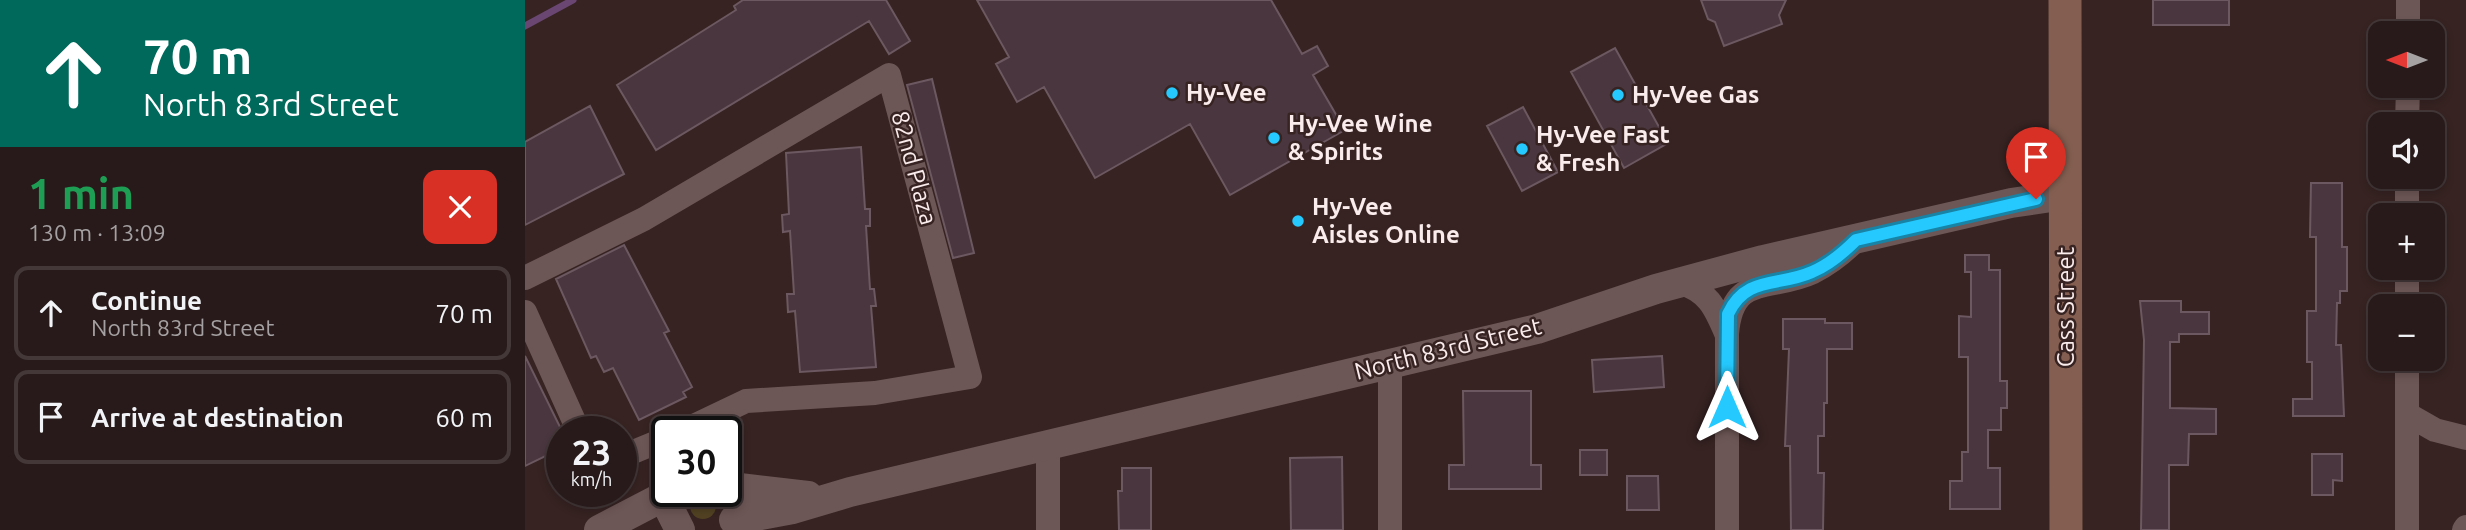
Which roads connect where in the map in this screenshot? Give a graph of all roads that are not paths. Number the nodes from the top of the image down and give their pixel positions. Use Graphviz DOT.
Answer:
graph roads {
  1 [pos="2065,0"];
  2 [pos="2408,0"];
  3 [pos="2408,21"];
  4 [pos="2065,195"];
  5 [pos="1856,240"];
  6 [pos="525,278"];
  7 [pos="1679,282"];
  8 [pos="525,312"];
  9 [pos="1727,334"];
  10 [pos="531,342"];
  11 [pos="1390,364"];
  12 [pos="2407,371"];
  13 [pos="2407,414"];
  14 [pos="570,416"];
  15 [pos="714,416"];
  16 [pos="2466,438"];
  17 [pos="1048,446"];
  18 [pos="742,486"];
  19 [pos="829,498"];
  20 [pos="651,506"];
  21 [pos="670,507"];
  22 [pos="736,507"];
  23 [pos="730,527"];
  24 [pos="599,530"];
  25 [pos="680,530"];
  26 [pos="1048,530"];
  27 [pos="1389,530"];
  28 [pos="1727,530"];
  29 [pos="2066,530"];
  30 [pos="2407,530"];
  1 -- 4 [label="main road, Cass Street"];
  2 -- 3 [label="street"];
  4 -- 5 [label="street, North 83rd Street"];
  4 -- 29 [label="main road, Cass Street"];
  5 -- 7 [label="street, North 83rd Street"];
  5 -- 9 [label="street"];
  6 -- 15 [label="street, 82nd Plaza"];
  7 -- 9 [label="street"];
  7 -- 11 [label="street, North 83rd Street"];
  8 -- 10 [label="street"];
  9 -- 28 [label="street"];
  10 -- 14 [label="street"];
  11 -- 17 [label="street, North 83rd Street"];
  11 -- 27 [label="street"];
  12 -- 13 [label="street"];
  13 -- 16 [label="street"];
  13 -- 30 [label="street"];
  17 -- 19 [label="street, North 83rd Street"];
  17 -- 26 [label="street"];
  18 -- 19 [label="street, North 83rd Street"];
  19 -- 23 [label="street, North 83rd Street"];
  20 -- 24 [label="street"];
  21 -- 25 [label="street"];
  22 -- 23 [label="street"];
}
